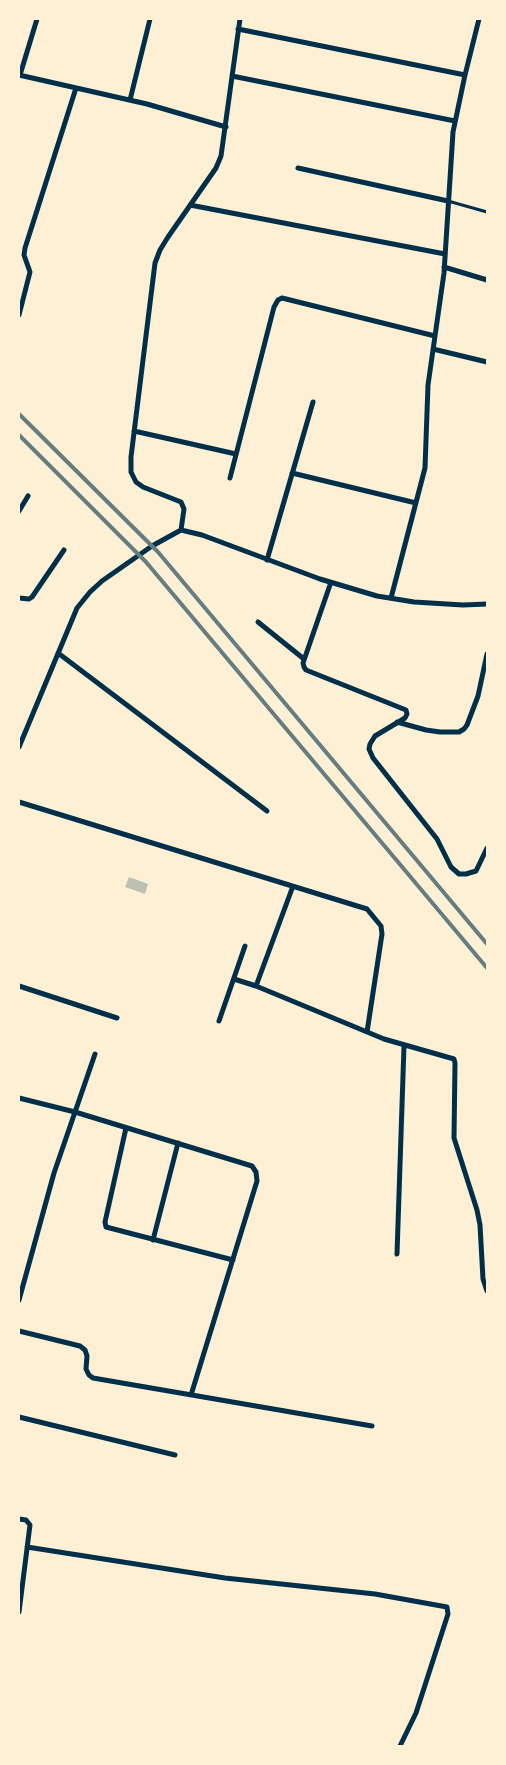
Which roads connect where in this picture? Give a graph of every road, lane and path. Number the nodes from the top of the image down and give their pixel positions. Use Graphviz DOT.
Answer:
graph roads {
  1 [pos="37,19"];
  2 [pos="150,19"];
  3 [pos="240,19"];
  4 [pos="479,19"];
  5 [pos="238,28"];
  6 [pos="20,75"];
  7 [pos="465,75"];
  8 [pos="232,76"];
  9 [pos="76,88"];
  10 [pos="130,100"];
  11 [pos="455,121"];
  12 [pos="226,126"];
  13 [pos="298,168"];
  14 [pos="448,201"];
  15 [pos="190,206"];
  16 [pos="487,212"];
  17 [pos="445,254"];
  18 [pos="444,267"];
  19 [pos="487,280"];
  20 [pos="19,315"];
  21 [pos="435,336"];
  22 [pos="433,349"];
  23 [pos="487,362"];
  24 [pos="313,402"];
  25 [pos="134,431"];
  26 [pos="236,454"];
  27 [pos="292,473"];
  28 [pos="230,478"];
  29 [pos="28,496"];
  30 [pos="416,503"];
  31 [pos="19,511"];
  32 [pos="181,530"];
  33 [pos="64,550"];
  34 [pos="267,560"];
  35 [pos="331,582"];
  36 [pos="19,598"];
  37 [pos="391,598"];
  38 [pos="487,604"];
  39 [pos="258,622"];
  40 [pos="58,653"];
  41 [pos="487,654"];
  42 [pos="304,659"];
  43 [pos="398,722"];
  44 [pos="19,725"];
  45 [pos="26,728"];
  46 [pos="19,748"];
  47 [pos="19,802"];
  48 [pos="267,811"];
  49 [pos="487,848"];
  50 [pos="293,886"];
  51 [pos="245,946"];
  52 [pos="234,979"];
  53 [pos="19,986"];
  54 [pos="256,986"];
  55 [pos="116,1018"];
  56 [pos="219,1021"];
  57 [pos="367,1032"];
  58 [pos="404,1046"];
  59 [pos="95,1054"];
  60 [pos="19,1098"];
  61 [pos="74,1112"];
  62 [pos="126,1128"];
  63 [pos="178,1144"];
  64 [pos="154,1240"];
  65 [pos="397,1254"];
  66 [pos="233,1260"];
  67 [pos="487,1291"];
  68 [pos="19,1300"];
  69 [pos="19,1331"];
  70 [pos="191,1395"];
  71 [pos="19,1417"];
  72 [pos="372,1426"];
  73 [pos="175,1455"];
  74 [pos="19,1519"];
  75 [pos="27,1547"];
  76 [pos="19,1612"];
  77 [pos="400,1746"];
  1 -- 6 [label="street"];
  2 -- 10 [label="street"];
  3 -- 5 [label="street"];
  4 -- 7 [label="street"];
  5 -- 7 [label="street"];
  5 -- 8 [label="street"];
  6 -- 9 [label="street"];
  7 -- 11 [label="street"];
  8 -- 11 [label="street"];
  8 -- 12 [label="street"];
  9 -- 10 [label="street"];
  9 -- 20 [label="street"];
  10 -- 12 [label="street"];
  11 -- 14 [label="street"];
  12 -- 15 [label="street"];
  13 -- 14 [label="street"];
  14 -- 16 [label="lane"];
  14 -- 17 [label="street"];
  15 -- 17 [label="street"];
  15 -- 25 [label="street"];
  17 -- 18 [label="street"];
  18 -- 19 [label="street"];
  18 -- 21 [label="street"];
  21 -- 22 [label="street"];
  21 -- 26 [label="street"];
  22 -- 23 [label="street"];
  22 -- 30 [label="street"];
  24 -- 27 [label="street"];
  25 -- 26 [label="street"];
  25 -- 32 [label="street"];
  26 -- 28 [label="street"];
  27 -- 30 [label="street"];
  27 -- 34 [label="street"];
  29 -- 31 [label="street"];
  30 -- 37 [label="street"];
  32 -- 34 [label="street"];
  32 -- 40 [label="street"];
  33 -- 36 [label="street"];
  34 -- 35 [label="street"];
  35 -- 37 [label="street"];
  35 -- 42 [label="street"];
  37 -- 38 [label="street"];
  39 -- 42 [label="street"];
  40 -- 45 [label="street"];
  40 -- 48 [label="street"];
  41 -- 43 [label="street"];
  42 -- 43 [label="street"];
  43 -- 49 [label="street"];
  44 -- 45 [label="street"];
  45 -- 46 [label="street"];
  47 -- 50 [label="street"];
  50 -- 54 [label="street"];
  50 -- 57 [label="street"];
  51 -- 52 [label="street"];
  52 -- 54 [label="street"];
  52 -- 56 [label="street"];
  53 -- 55 [label="street"];
  54 -- 57 [label="street"];
  57 -- 58 [label="street"];
  58 -- 65 [label="street"];
  58 -- 67 [label="street"];
  59 -- 61 [label="street"];
  60 -- 61 [label="street"];
  61 -- 62 [label="street"];
  61 -- 68 [label="street"];
  62 -- 63 [label="street"];
  62 -- 64 [label="street"];
  63 -- 64 [label="street"];
  63 -- 66 [label="street"];
  64 -- 66 [label="street"];
  66 -- 70 [label="street"];
  69 -- 70 [label="street"];
  70 -- 72 [label="street"];
  71 -- 73 [label="street"];
  74 -- 75 [label="street"];
  75 -- 76 [label="street"];
  75 -- 77 [label="street"];
}
